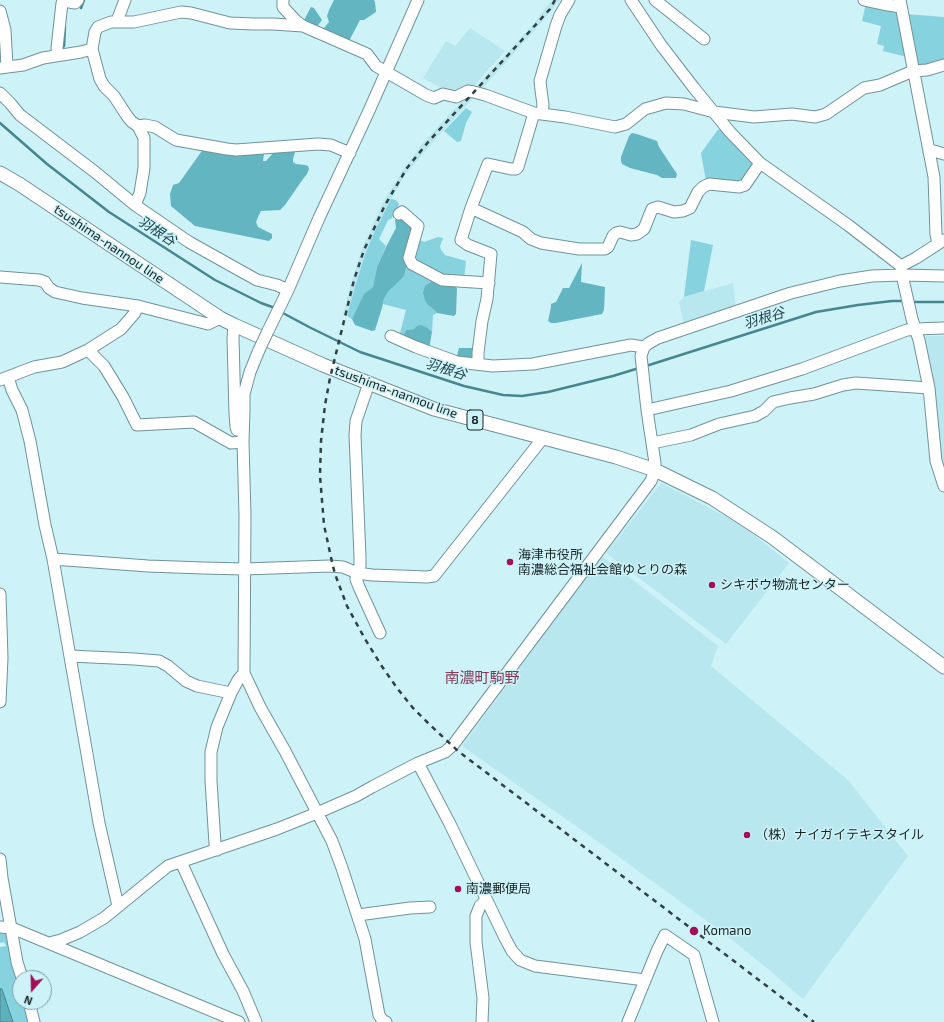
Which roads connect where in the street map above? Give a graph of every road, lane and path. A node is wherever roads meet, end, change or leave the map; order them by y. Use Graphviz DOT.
graph roads {
  1 [pos="78,0"];
  2 [pos="126,0"];
  3 [pos="283,0"];
  4 [pos="418,0"];
  5 [pos="569,0"];
  6 [pos="631,0"];
  7 [pos="655,0"];
  8 [pos="864,0"];
  9 [pos="900,4"];
  10 [pos="0,12"];
  11 [pos="117,21"];
  12 [pos="303,26"];
  13 [pos="704,39"];
  14 [pos="92,50"];
  15 [pos="58,55"];
  16 [pos="944,65"];
  17 [pos="3,67"];
  18 [pos="913,71"];
  19 [pos="386,72"];
  20 [pos="0,93"];
  21 [pos="714,112"];
  22 [pos="538,113"];
  23 [pos="138,126"];
  24 [pos="929,152"];
  25 [pos="350,153"];
  26 [pos="944,154"];
  27 [pos="760,163"];
  28 [pos="0,173"];
  29 [pos="135,205"];
  30 [pos="471,208"];
  31 [pos="399,214"];
  32 [pos="941,242"];
  33 [pos="902,274"];
  34 [pos="944,276"];
  35 [pos="0,277"];
  36 [pos="488,283"];
  37 [pos="286,293"];
  38 [pos="138,306"];
  39 [pos="220,318"];
  40 [pos="914,324"];
  41 [pos="234,325"];
  42 [pos="944,328"];
  43 [pos="391,336"];
  44 [pos="88,350"];
  45 [pos="643,352"];
  46 [pos="478,364"];
  47 [pos="4,379"];
  48 [pos="369,383"];
  49 [pos="929,388"];
  50 [pos="647,410"];
  51 [pos="543,438"];
  52 [pos="242,442"];
  53 [pos="652,444"];
  54 [pos="655,470"];
  55 [pos="942,474"];
  56 [pos="944,486"];
  57 [pos="53,559"];
  58 [pos="245,569"];
  59 [pos="357,573"];
  60 [pos="0,594"];
  61 [pos="380,633"];
  62 [pos="70,656"];
  63 [pos="944,667"];
  64 [pos="244,673"];
  65 [pos="231,693"];
  66 [pos="0,702"];
  67 [pos="418,764"];
  68 [pos="317,813"];
  69 [pos="217,850"];
  70 [pos="0,859"];
  71 [pos="181,862"];
  72 [pos="486,900"];
  73 [pos="118,906"];
  74 [pos="430,907"];
  75 [pos="358,915"];
  76 [pos="5,927"];
  77 [pos="49,943"];
  78 [pos="20,970"];
  79 [pos="645,980"];
  80 [pos="31,1010"];
  81 [pos="34,1022"];
  82 [pos="239,1022"];
  83 [pos="256,1022"];
  84 [pos="384,1022"];
  85 [pos="482,1022"];
  86 [pos="628,1022"];
  87 [pos="713,1022"];
  1 -- 15 [label="street"];
  2 -- 11 [label="street"];
  3 -- 12 [label="street"];
  4 -- 19 [label="street"];
  5 -- 22 [label="street"];
  6 -- 21 [label="street"];
  7 -- 13 [label="street"];
  8 -- 9 [label="street"];
  9 -- 18 [label="street"];
  10 -- 17 [label="street"];
  11 -- 12 [label="street"];
  11 -- 14 [label="street"];
  12 -- 19 [label="street"];
  14 -- 15 [label="street"];
  14 -- 23 [label="street"];
  15 -- 17 [label="street"];
  16 -- 18 [label="street"];
  18 -- 21 [label="street"];
  18 -- 24 [label="street"];
  19 -- 22 [label="street"];
  19 -- 25 [label="street"];
  20 -- 29 [label="street"];
  21 -- 22 [label="street"];
  21 -- 27 [label="street"];
  22 -- 30 [label="street"];
  23 -- 25 [label="street"];
  23 -- 29 [label="street"];
  24 -- 26 [label="street"];
  24 -- 32 [label="street"];
  25 -- 37 [label="street"];
  27 -- 30 [label="street"];
  27 -- 33 [label="street"];
  28 -- 39 [label="main road, tsushima-nannou line / 8"];
  29 -- 37 [label="street"];
  30 -- 36 [label="street"];
  31 -- 36 [label="street"];
  32 -- 33 [label="street"];
  33 -- 34 [label="street"];
  33 -- 40 [label="street"];
  33 -- 45 [label="street"];
  35 -- 38 [label="street"];
  36 -- 46 [label="street"];
  37 -- 52 [label="street, bridge"];
  38 -- 39 [label="street"];
  38 -- 44 [label="street"];
  39 -- 41 [label="main road, tsushima-nannou line / 8"];
  40 -- 42 [label="street"];
  40 -- 49 [label="street"];
  40 -- 50 [label="street"];
  41 -- 48 [label="main road, tsushima-nannou line / 8"];
  41 -- 52 [label="street"];
  43 -- 46 [label="street"];
  44 -- 47 [label="street"];
  44 -- 52 [label="street"];
  45 -- 46 [label="street"];
  45 -- 50 [label="street"];
  47 -- 57 [label="street"];
  48 -- 51 [label="main road, tsushima-nannou line / 8"];
  48 -- 59 [label="street"];
  49 -- 53 [label="street"];
  49 -- 55 [label="street"];
  50 -- 53 [label="street"];
  51 -- 54 [label="main road, tsushima-nannou line / 8"];
  51 -- 59 [label="street"];
  52 -- 58 [label="street"];
  53 -- 54 [label="street"];
  54 -- 63 [label="main road, tsushima-nannou line / 8"];
  54 -- 67 [label="street"];
  55 -- 56 [label="street"];
  57 -- 58 [label="street"];
  57 -- 62 [label="street"];
  58 -- 59 [label="street"];
  58 -- 64 [label="street"];
  59 -- 61 [label="street"];
  60 -- 66 [label="street"];
  62 -- 65 [label="street"];
  62 -- 73 [label="street"];
  64 -- 65 [label="street"];
  64 -- 68 [label="street"];
  65 -- 69 [label="street"];
  67 -- 68 [label="street"];
  67 -- 72 [label="street"];
  68 -- 69 [label="street"];
  68 -- 75 [label="street"];
  69 -- 71 [label="street"];
  70 -- 76 [label="street"];
  71 -- 73 [label="street"];
  71 -- 83 [label="street"];
  72 -- 79 [label="street"];
  72 -- 85 [label="street"];
  73 -- 77 [label="street"];
  74 -- 75 [label="street"];
  75 -- 84 [label="street"];
  76 -- 77 [label="street"];
  76 -- 78 [label="street"];
  77 -- 82 [label="street"];
  79 -- 86 [label="street"];
  79 -- 87 [label="street"];
  80 -- 81 [label="street"];
}
